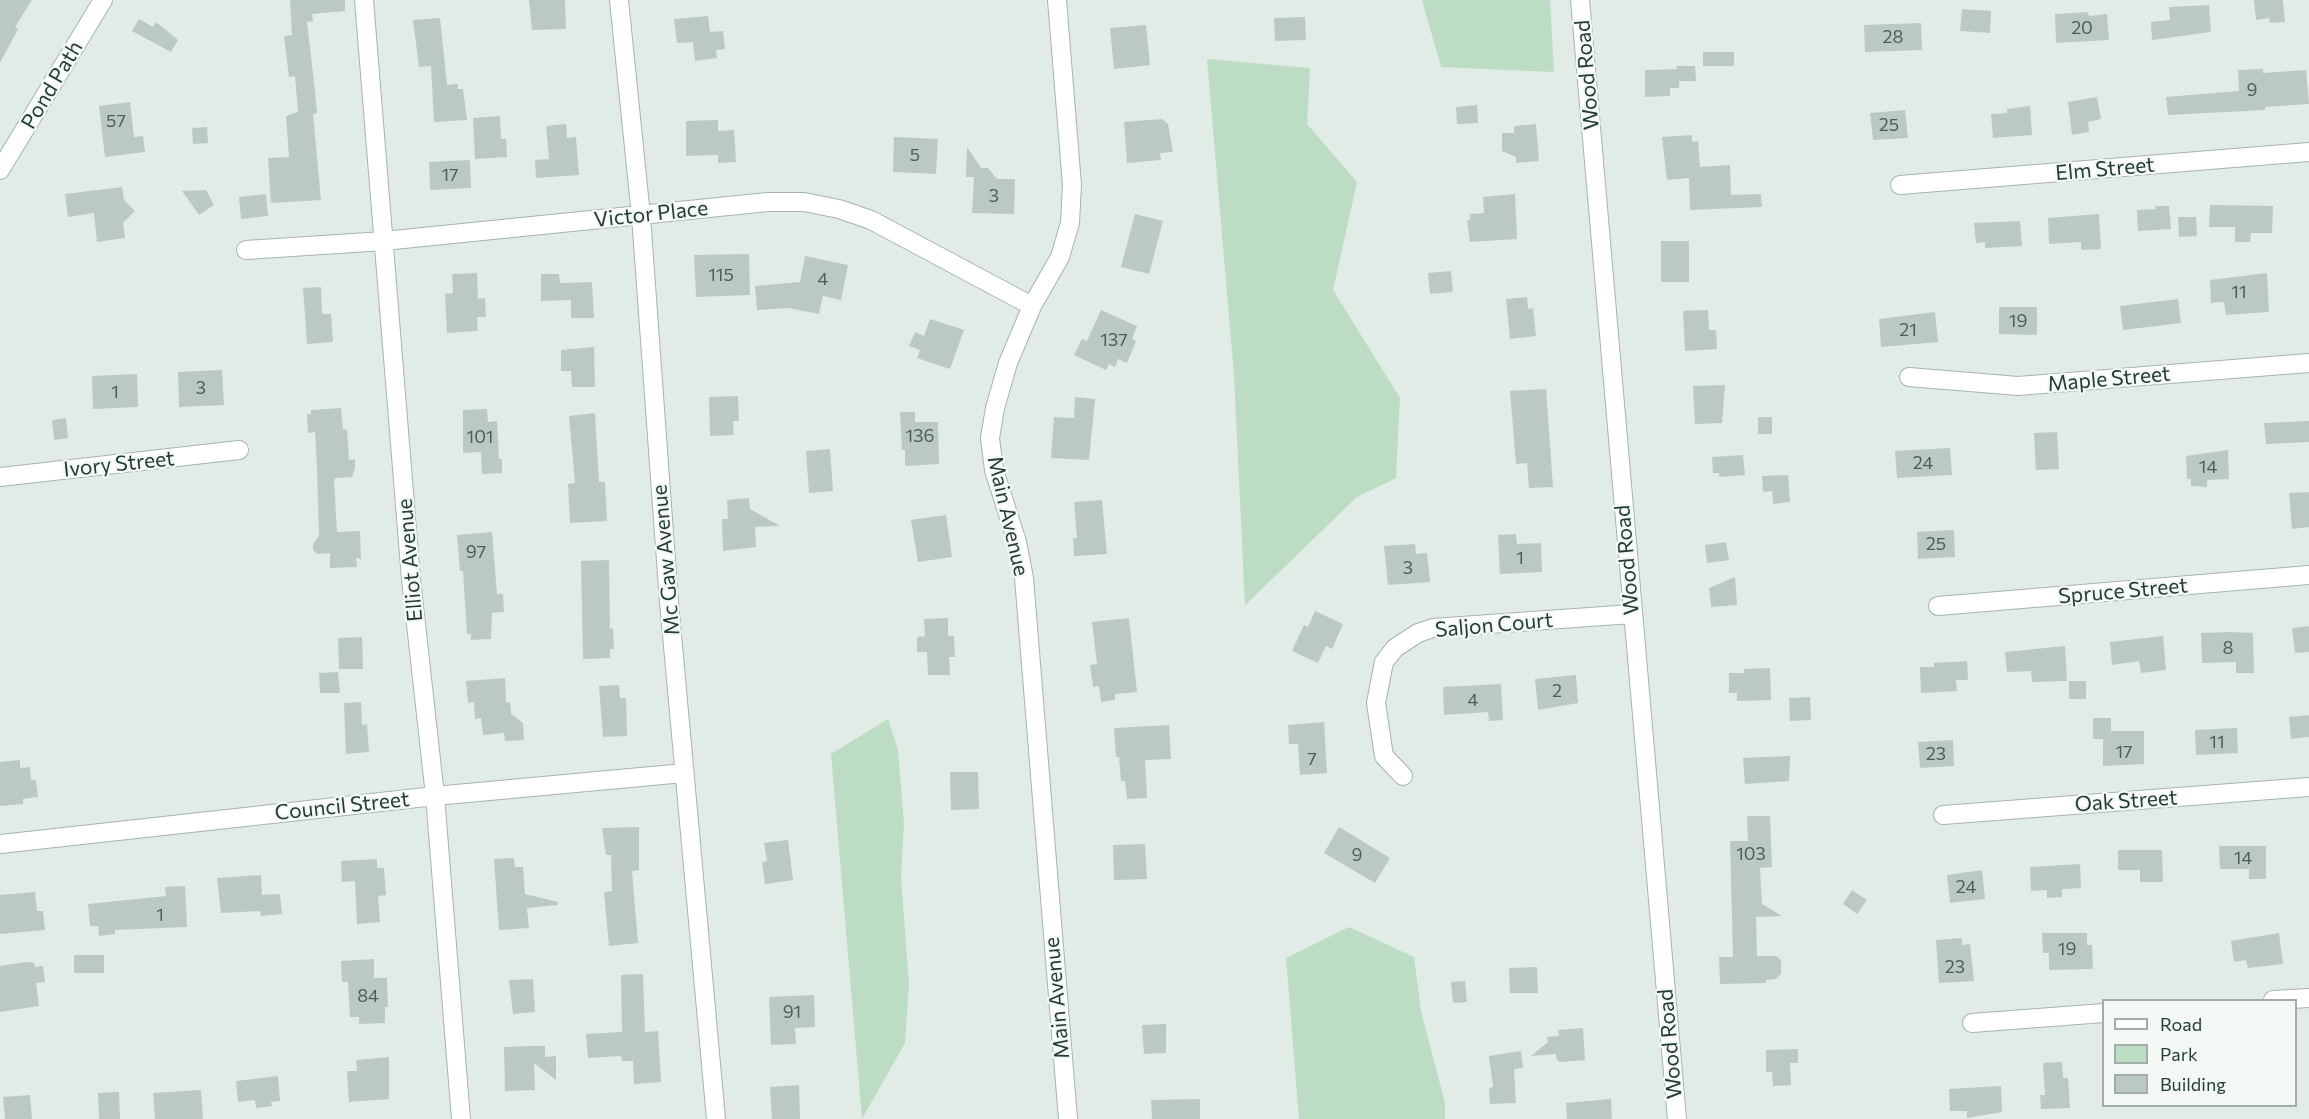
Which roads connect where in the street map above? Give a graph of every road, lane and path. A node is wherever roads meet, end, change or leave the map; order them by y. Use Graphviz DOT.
graph roads {
  1 [pos="103,0"];
  2 [pos="364,0"];
  3 [pos="619,0"];
  4 [pos="1058,0"];
  5 [pos="1580,0"];
  6 [pos="2309,152"];
  7 [pos="0,170"];
  8 [pos="1900,185"];
  9 [pos="640,216"];
  10 [pos="384,241"];
  11 [pos="246,250"];
  12 [pos="1032,306"];
  13 [pos="2309,363"];
  14 [pos="1910,377"];
  15 [pos="239,450"];
  16 [pos="0,477"];
  17 [pos="2309,575"];
  18 [pos="1938,606"];
  19 [pos="1632,614"];
  20 [pos="684,773"];
  21 [pos="1403,776"];
  22 [pos="2309,787"];
  23 [pos="435,796"];
  24 [pos="1943,815"];
  25 [pos="0,844"];
  26 [pos="2309,998"];
  27 [pos="2291,999"];
  28 [pos="2102,1013"];
  29 [pos="1972,1023"];
  30 [pos="461,1119"];
  31 [pos="716,1119"];
  32 [pos="1068,1119"];
  33 [pos="1677,1119"];
  1 -- 7 [label="street, Pond Path"];
  2 -- 10 [label="street, Elliot Avenue"];
  3 -- 9 [label="street, Mc Gaw Avenue"];
  4 -- 12 [label="street, Main Avenue"];
  5 -- 19 [label="street, Wood Road"];
  6 -- 8 [label="street, Elm Street"];
  9 -- 10 [label="street, Victor Place"];
  9 -- 12 [label="street, Victor Place"];
  9 -- 20 [label="street, Mc Gaw Avenue"];
  10 -- 11 [label="street, Victor Place"];
  10 -- 23 [label="street, Elliot Avenue"];
  12 -- 32 [label="street, Main Avenue"];
  13 -- 14 [label="street, Maple Street"];
  15 -- 16 [label="street, Ivory Street"];
  17 -- 18 [label="street, Spruce Street"];
  19 -- 21 [label="street, Saljon Court"];
  19 -- 33 [label="street, Wood Road"];
  20 -- 23 [label="street, Council Street"];
  20 -- 31 [label="street, Mc Gaw Avenue"];
  22 -- 24 [label="street, Oak Street"];
  23 -- 25 [label="street, Council Street"];
  23 -- 30 [label="street, Elliot Avenue"];
  26 -- 27 [label="street"];
  28 -- 29 [label="street"];
}
